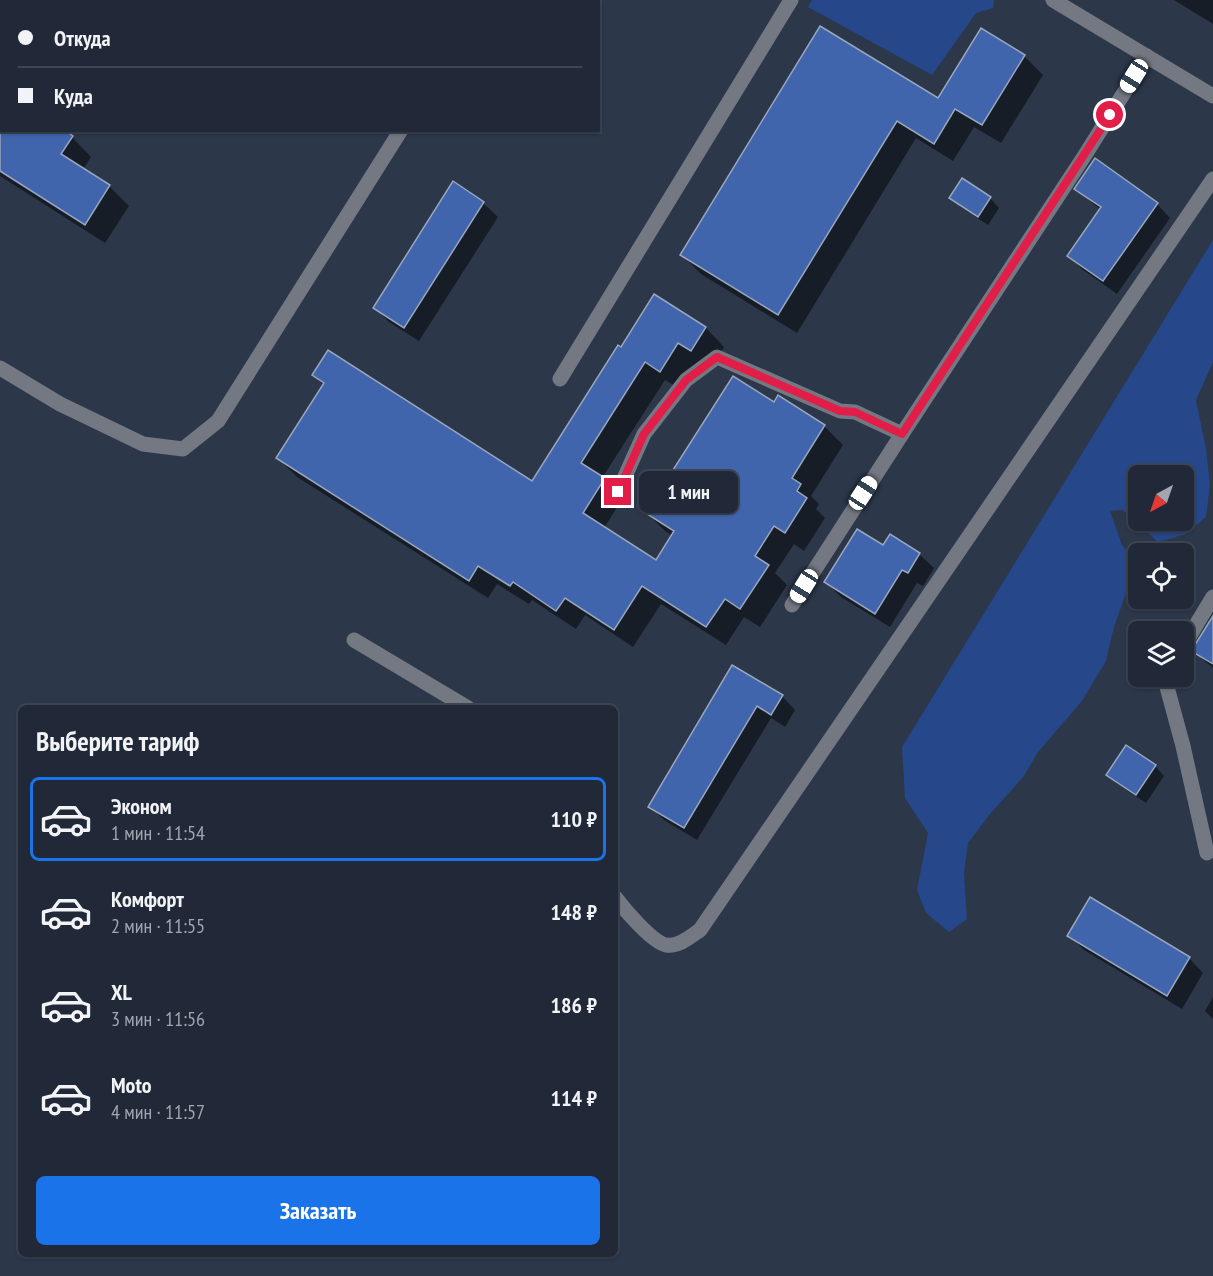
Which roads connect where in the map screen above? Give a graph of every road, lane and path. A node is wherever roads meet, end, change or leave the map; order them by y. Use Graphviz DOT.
graph roads {
  1 [pos="791,0"];
  2 [pos="1053,0"];
  3 [pos="1147,56"];
  4 [pos="1213,96"];
  5 [pos="400,132"];
  6 [pos="1213,179"];
  7 [pos="0,368"];
  8 [pos="560,379"];
  9 [pos="902,434"];
  10 [pos="618,492"];
  11 [pos="1213,597"];
  12 [pos="792,605"];
  13 [pos="1194,628"];
  14 [pos="354,640"];
  15 [pos="1167,687"];
  16 [pos="463,705"];
  17 [pos="1207,853"];
  18 [pos="618,900"];
  1 -- 8 [label="street"];
  2 -- 3 [label="street"];
  3 -- 4 [label="street"];
  3 -- 9 [label="street"];
  5 -- 7 [label="street"];
  6 -- 18 [label="street"];
  9 -- 10 [label="street"];
  9 -- 12 [label="street"];
  11 -- 13 [label="street"];
  14 -- 16 [label="street"];
  15 -- 17 [label="street"];
}
